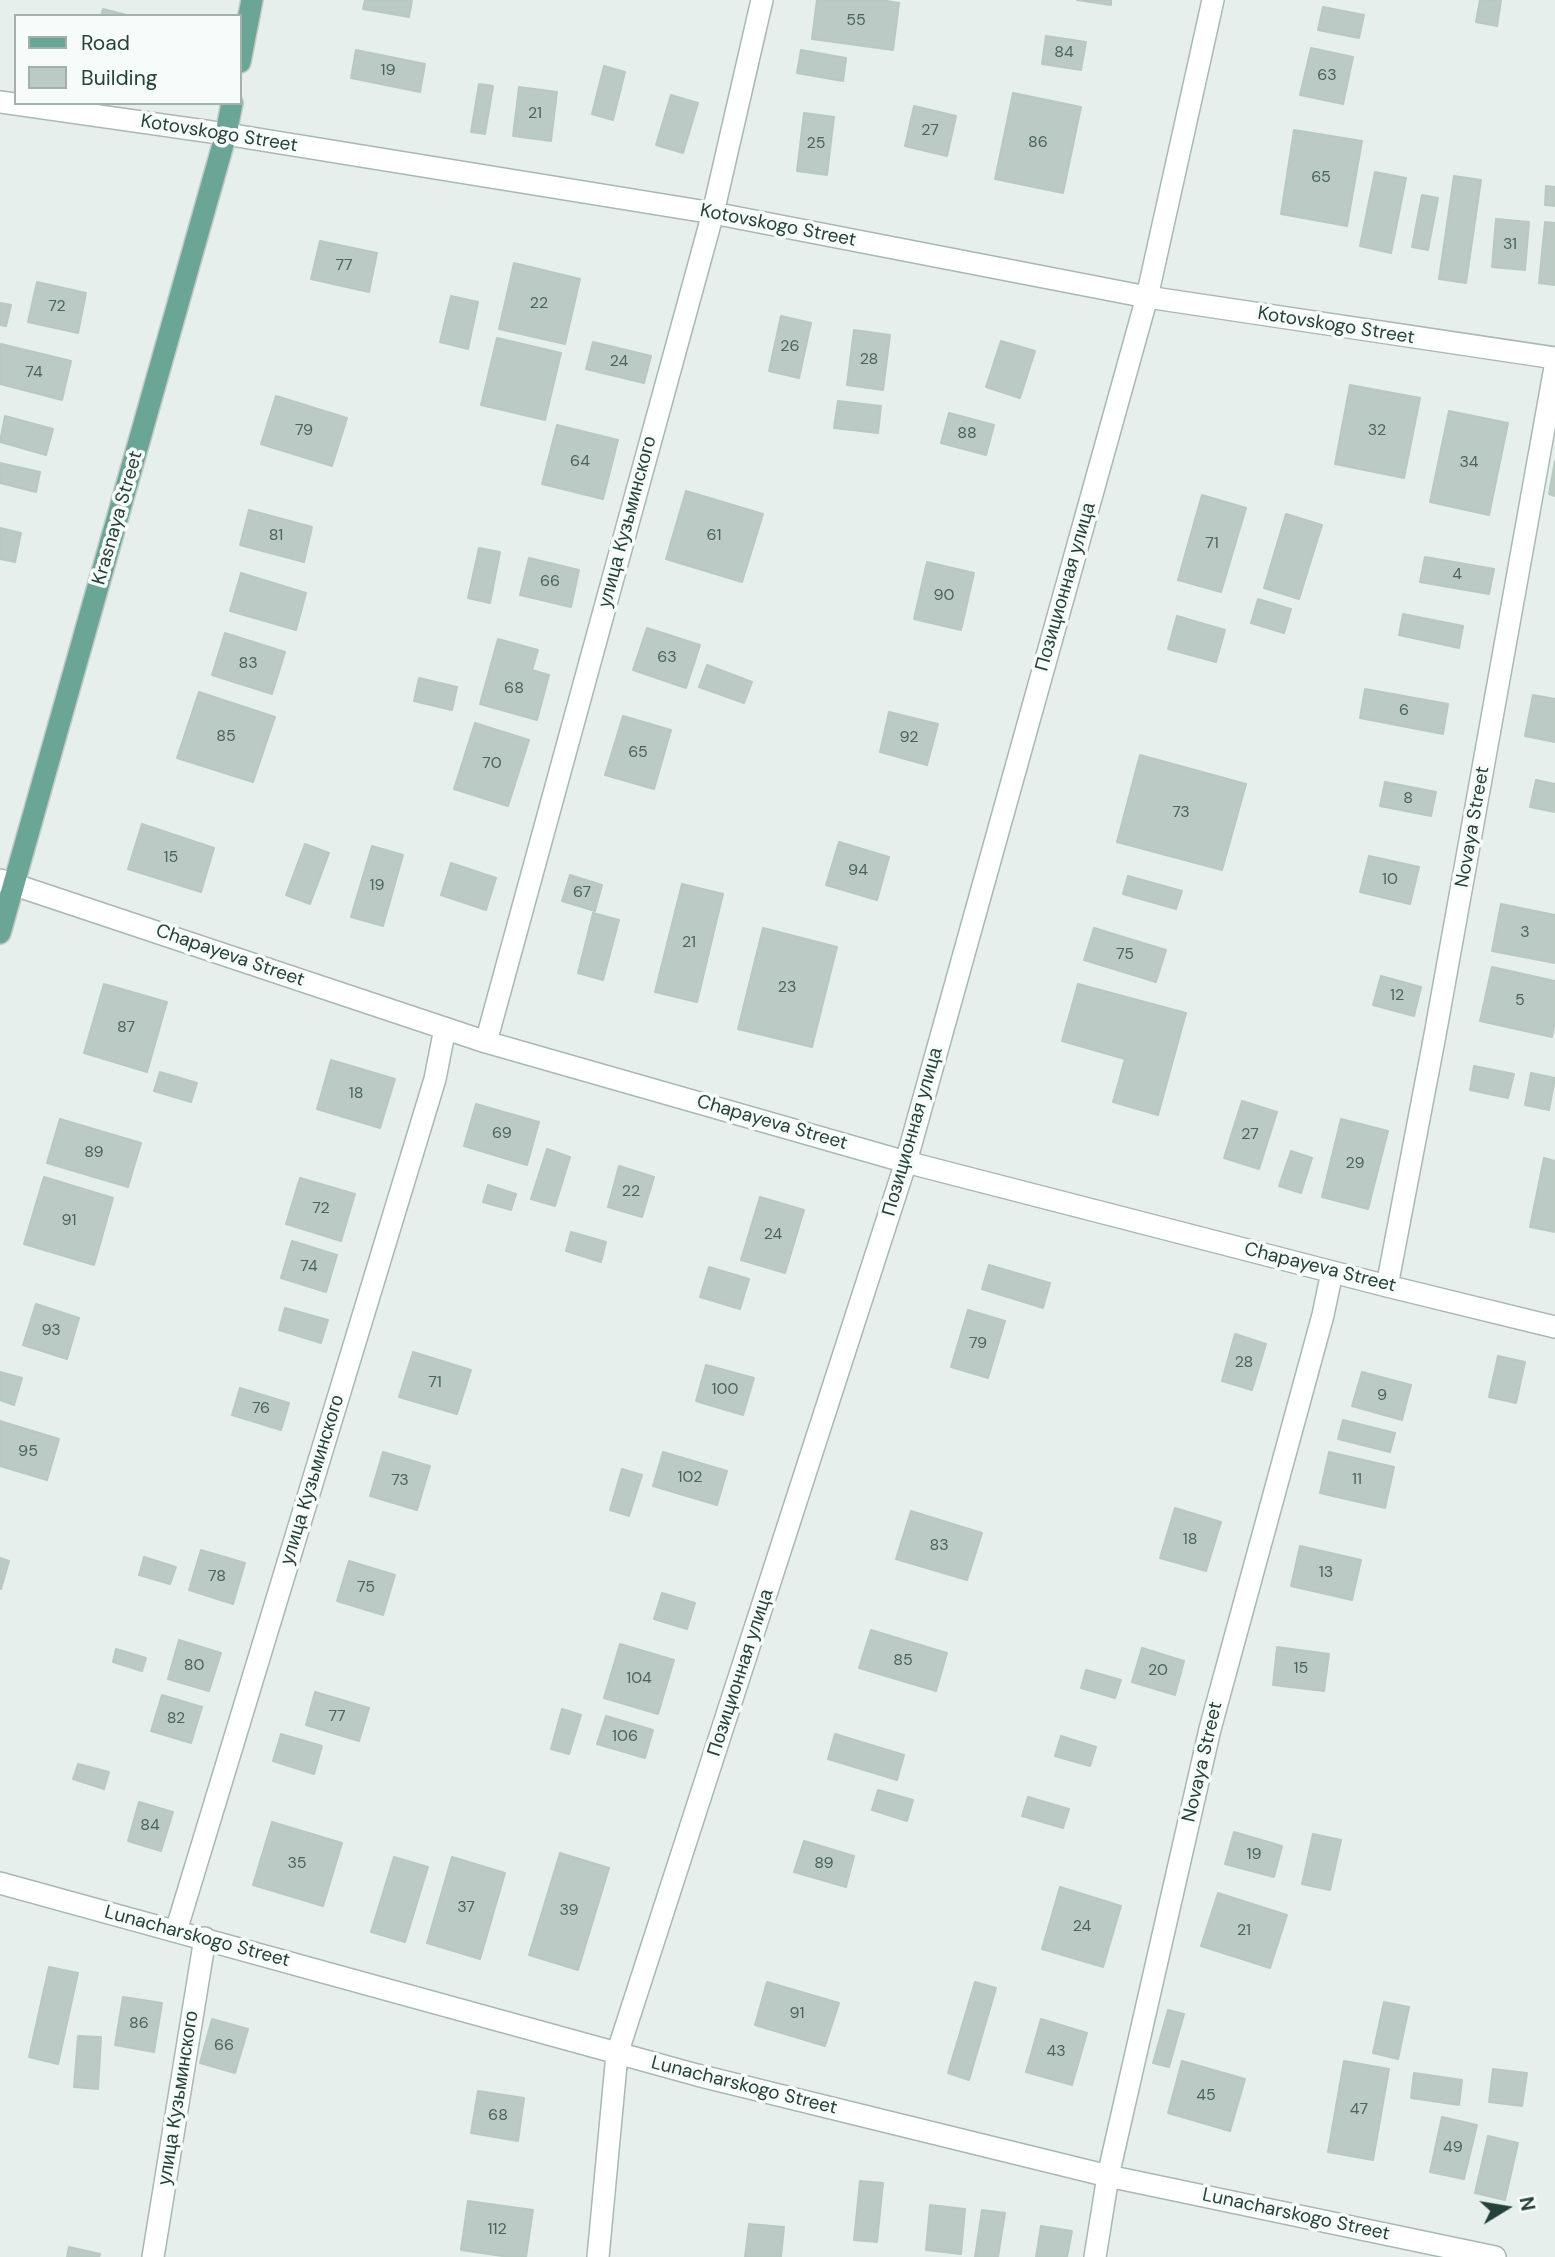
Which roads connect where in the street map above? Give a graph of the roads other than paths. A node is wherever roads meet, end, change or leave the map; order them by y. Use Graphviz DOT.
graph roads {
  1 [pos="251,0"];
  2 [pos="762,0"];
  3 [pos="1213,0"];
  4 [pos="242,51"];
  5 [pos="21,105"];
  6 [pos="232,105"];
  7 [pos="226,134"];
  8 [pos="713,214"];
  9 [pos="1147,297"];
  10 [pos="1555,358"];
  11 [pos="1555,367"];
  12 [pos="8,882"];
  13 [pos="0,933"];
  14 [pos="445,1028"];
  15 [pos="486,1042"];
  16 [pos="906,1162"];
  17 [pos="1332,1272"];
  18 [pos="1387,1286"];
  19 [pos="1555,1327"];
  20 [pos="0,1883"];
  21 [pos="176,1931"];
  22 [pos="205,1938"];
  23 [pos="617,2054"];
  24 [pos="1108,2176"];
  25 [pos="153,2257"];
  26 [pos="597,2257"];
  27 [pos="1095,2257"];
  28 [pos="1495,2257"];
  1 -- 4 [label="main road"];
  2 -- 8 [label="street, улица Кузьминского"];
  3 -- 9 [label="street, Позиционная улица"];
  5 -- 7 [label="street, Kotovskogo Street"];
  6 -- 7 [label="main road, Krasnaya Street"];
  7 -- 8 [label="street, Kotovskogo Street"];
  7 -- 12 [label="main road, Krasnaya Street"];
  8 -- 9 [label="street, Kotovskogo Street"];
  8 -- 15 [label="street, улица Кузьминского"];
  9 -- 10 [label="street, Kotovskogo Street"];
  9 -- 16 [label="street, Позиционная улица"];
  11 -- 18 [label="street, Novaya Street"];
  12 -- 13 [label="main road, Krasnaya Street"];
  12 -- 14 [label="street, Chapayeva Street"];
  14 -- 15 [label="street, Chapayeva Street"];
  14 -- 21 [label="street, улица Кузьминского"];
  15 -- 16 [label="street, Chapayeva Street"];
  16 -- 17 [label="street, Chapayeva Street"];
  16 -- 23 [label="street, Позиционная улица"];
  17 -- 18 [label="street, Chapayeva Street"];
  17 -- 24 [label="street, Novaya Street"];
  18 -- 19 [label="street, Chapayeva Street"];
  20 -- 21 [label="street, Lunacharskogo Street"];
  21 -- 22 [label="street, Lunacharskogo Street"];
  22 -- 23 [label="street, Lunacharskogo Street"];
  22 -- 25 [label="street, улица Кузьминского"];
  23 -- 24 [label="street, Lunacharskogo Street"];
  23 -- 26 [label="street, Позиционная улица"];
  24 -- 27 [label="street, Novaya Street"];
  24 -- 28 [label="street, Lunacharskogo Street"];
}
